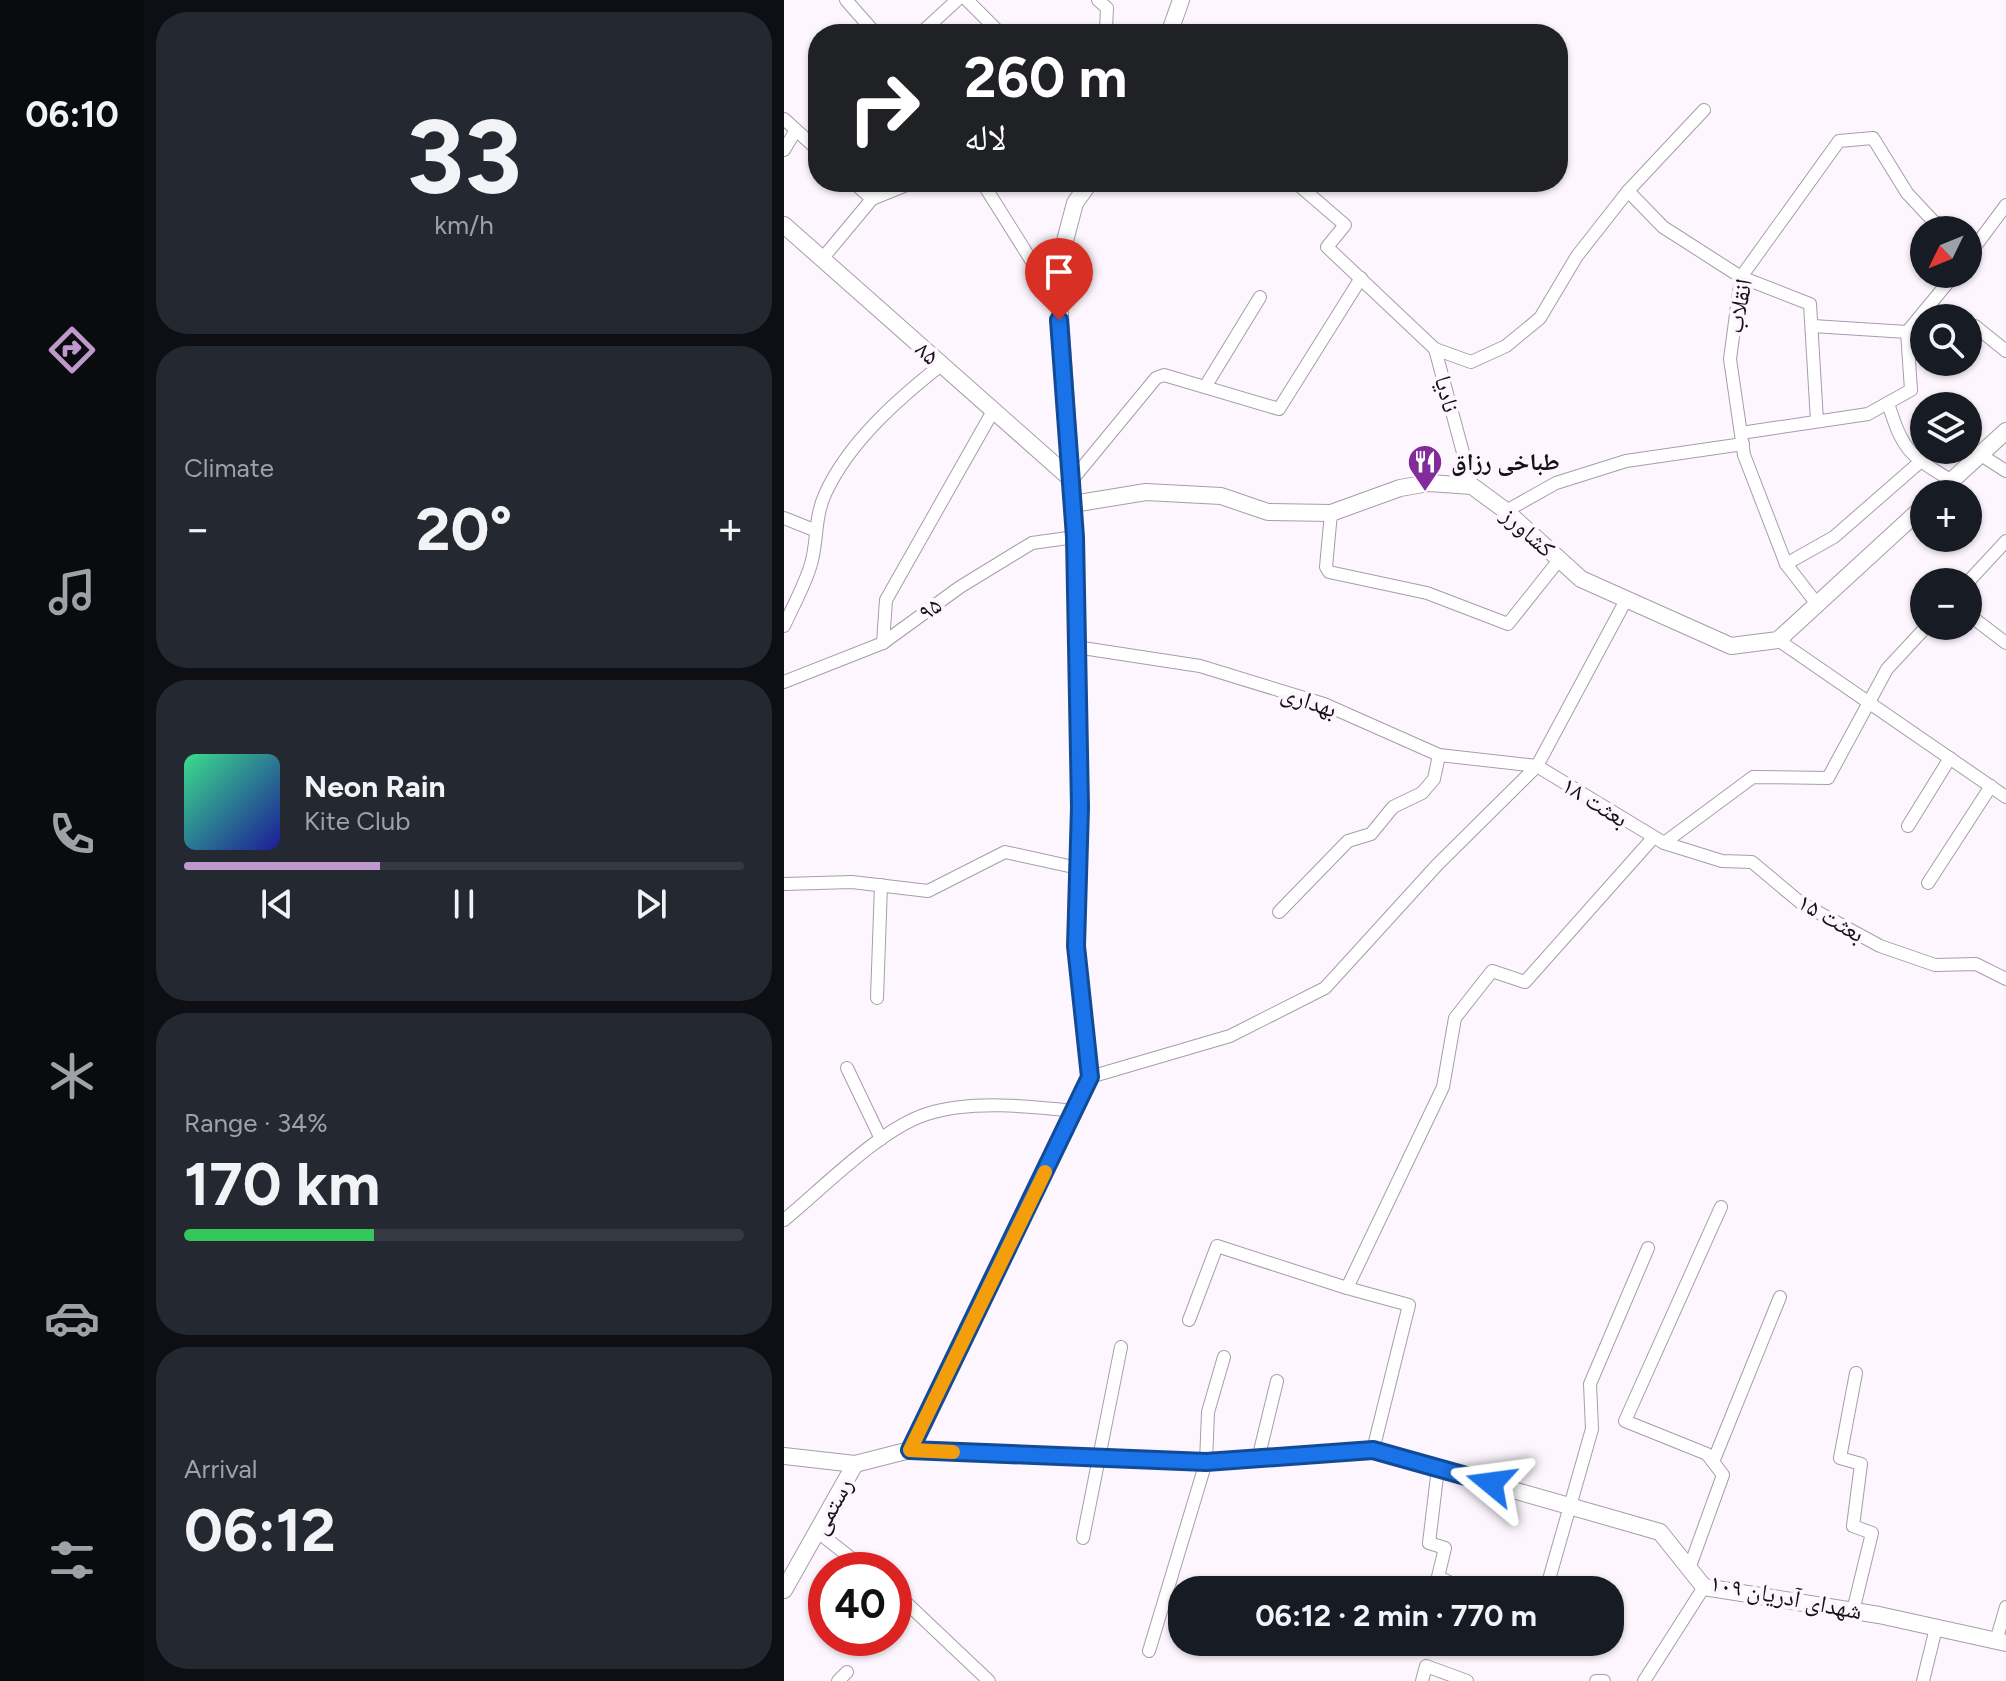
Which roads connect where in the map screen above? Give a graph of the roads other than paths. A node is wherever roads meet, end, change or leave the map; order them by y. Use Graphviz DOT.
graph roads {
  1 [pos="846,0"];
  2 [pos="957,0"];
  3 [pos="967,0"];
  4 [pos="1098,0"];
  5 [pos="1181,0"];
  6 [pos="867,24"];
  7 [pos="931,24"];
  8 [pos="991,24"];
  9 [pos="1106,24"];
  10 [pos="1173,24"];
  11 [pos="1704,110"];
  12 [pos="784,119"];
  13 [pos="796,130"];
  14 [pos="808,141"];
  15 [pos="784,150"];
  16 [pos="1628,191"];
  17 [pos="864,192"];
  18 [pos="889,192"];
  19 [pos="988,192"];
  20 [pos="1083,192"];
  21 [pos="1307,192"];
  22 [pos="872,199"];
  23 [pos="2006,205"];
  24 [pos="1928,216"];
  25 [pos="784,225"];
  26 [pos="1983,235"];
  27 [pos="822,259"];
  28 [pos="1741,277"];
  29 [pos="1361,278"];
  30 [pos="1943,288"];
  31 [pos="1260,297"];
  32 [pos="1058,303"];
  33 [pos="1813,326"];
  34 [pos="1907,332"];
  35 [pos="1982,332"];
  36 [pos="1435,349"];
  37 [pos="2006,351"];
  38 [pos="941,365"];
  39 [pos="1205,387"];
  40 [pos="1888,403"];
  41 [pos="993,411"];
  42 [pos="1817,421"];
  43 [pos="2006,431"];
  44 [pos="1742,438"];
  45 [pos="1910,452"];
  46 [pos="1982,454"];
  47 [pos="1982,456"];
  48 [pos="1918,464"];
  49 [pos="1923,464"];
  50 [pos="1971,464"];
  51 [pos="2006,471"];
  52 [pos="1072,480"];
  53 [pos="1950,480"];
  54 [pos="1953,480"];
  55 [pos="1472,486"];
  56 [pos="1073,504"];
  57 [pos="1506,511"];
  58 [pos="1331,513"];
  59 [pos="784,518"];
  60 [pos="1910,519"];
  61 [pos="814,530"];
  62 [pos="1075,537"];
  63 [pos="2006,541"];
  64 [pos="1559,560"];
  65 [pos="1786,564"];
  66 [pos="1981,568"];
  67 [pos="1626,600"];
  68 [pos="1817,604"];
  69 [pos="1982,625"];
  70 [pos="784,626"];
  71 [pos="1778,640"];
  72 [pos="1914,640"];
  73 [pos="883,643"];
  74 [pos="2006,643"];
  75 [pos="1076,647"];
  76 [pos="784,682"];
  77 [pos="1869,701"];
  78 [pos="1439,755"];
  79 [pos="1950,758"];
  80 [pos="1537,766"];
  81 [pos="1991,786"];
  82 [pos="2006,797"];
  83 [pos="1908,826"];
  84 [pos="1658,840"];
  85 [pos="1078,868"];
  86 [pos="1928,883"];
  87 [pos="784,884"];
  88 [pos="881,885"];
  89 [pos="1279,912"];
  90 [pos="2006,979"];
  91 [pos="877,998"];
  92 [pos="847,1068"];
  93 [pos="1090,1077"];
  94 [pos="1074,1111"];
  95 [pos="881,1139"];
  96 [pos="1721,1207"];
  97 [pos="784,1220"];
  98 [pos="1648,1248"];
  99 [pos="1347,1288"];
  100 [pos="1780,1297"];
  101 [pos="1189,1320"];
  102 [pos="1121,1347"];
  103 [pos="1224,1357"];
  104 [pos="1856,1373"];
  105 [pos="1277,1381"];
  106 [pos="910,1450"];
  107 [pos="1373,1450"];
  108 [pos="1259,1455"];
  109 [pos="784,1456"];
  110 [pos="1099,1457"];
  111 [pos="1206,1462"];
  112 [pos="1713,1462"];
  113 [pos="855,1464"];
  114 [pos="1438,1468"];
  115 [pos="1572,1506"];
  116 [pos="818,1532"];
  117 [pos="1083,1538"];
  118 [pos="843,1552"];
  119 [pos="1689,1569"];
  120 [pos="1438,1576"];
  121 [pos="1550,1576"];
  122 [pos="1704,1587"];
  123 [pos="784,1590"];
  124 [pos="2006,1607"];
  125 [pos="912,1608"];
  126 [pos="1853,1611"];
  127 [pos="1936,1628"];
  128 [pos="2001,1642"];
  129 [pos="1149,1651"];
  130 [pos="989,1681"];
  131 [pos="1422,1681"];
  132 [pos="1467,1681"];
  133 [pos="1596,1681"];
  134 [pos="1604,1681"];
  135 [pos="1644,1681"];
  136 [pos="1923,1681"];
  1 -- 6 [label="street"];
  2 -- 7 [label="street"];
  3 -- 8 [label="street"];
  4 -- 9 [label="street"];
  5 -- 10 [label="street"];
  11 -- 16 [label="street"];
  12 -- 13 [label="street"];
  13 -- 14 [label="street"];
  13 -- 15 [label="street"];
  16 -- 28 [label="street"];
  16 -- 36 [label="street"];
  17 -- 22 [label="street"];
  18 -- 22 [label="street"];
  19 -- 32 [label="street"];
  20 -- 32 [label="street"];
  21 -- 29 [label="street"];
  22 -- 27 [label="street"];
  23 -- 26 [label="street"];
  24 -- 28 [label="street, انقلاب"];
  25 -- 27 [label="street, ۸۵"];
  27 -- 38 [label="street, ۸۵"];
  28 -- 33 [label="street"];
  28 -- 44 [label="street, انقلاب"];
  29 -- 36 [label="street"];
  29 -- 39 [label="street"];
  30 -- 34 [label="street"];
  31 -- 39 [label="street"];
  32 -- 52 [label="street"];
  33 -- 34 [label="street"];
  33 -- 42 [label="street"];
  34 -- 40 [label="street"];
  35 -- 37 [label="street"];
  36 -- 55 [label="street, نادیا"];
  38 -- 41 [label="street, ۸۵"];
  38 -- 61 [label="street"];
  39 -- 52 [label="street"];
  40 -- 42 [label="street"];
  40 -- 45 [label="street"];
  41 -- 52 [label="street, ۸۵"];
  41 -- 73 [label="street"];
  42 -- 44 [label="street"];
  43 -- 46 [label="street"];
  44 -- 57 [label="street"];
  44 -- 65 [label="street, انقلاب"];
  47 -- 51 [label="street"];
  48 -- 65 [label="street"];
  49 -- 53 [label="street"];
  50 -- 54 [label="street"];
  52 -- 56 [label="street"];
  55 -- 57 [label="street, کشاورز"];
  55 -- 58 [label="street"];
  56 -- 58 [label="street"];
  56 -- 62 [label="street"];
  57 -- 64 [label="street, کشاورز"];
  58 -- 64 [label="street"];
  59 -- 61 [label="street"];
  60 -- 68 [label="street"];
  61 -- 70 [label="street"];
  62 -- 73 [label="street, ۹۵"];
  62 -- 75 [label="street"];
  63 -- 66 [label="street"];
  64 -- 67 [label="street, کشاورز"];
  65 -- 68 [label="street, انقلاب"];
  67 -- 71 [label="street, کشاورز"];
  67 -- 80 [label="street"];
  68 -- 71 [label="street"];
  69 -- 74 [label="street"];
  71 -- 77 [label="street"];
  72 -- 77 [label="street"];
  73 -- 76 [label="street, ۹۵"];
  75 -- 78 [label="street, بهداری"];
  75 -- 85 [label="street"];
  77 -- 79 [label="street"];
  77 -- 84 [label="street"];
  78 -- 80 [label="street, بهداری"];
  78 -- 89 [label="street"];
  79 -- 81 [label="street"];
  79 -- 83 [label="street"];
  80 -- 84 [label="street, بعثت ۱۸"];
  80 -- 93 [label="street"];
  81 -- 82 [label="street"];
  81 -- 86 [label="street"];
  84 -- 90 [label="street, بعثت ۱۵"];
  84 -- 99 [label="street"];
  85 -- 88 [label="street"];
  85 -- 93 [label="street"];
  87 -- 88 [label="street"];
  88 -- 91 [label="street"];
  92 -- 95 [label="street"];
  93 -- 94 [label="street"];
  94 -- 95 [label="street"];
  94 -- 106 [label="street"];
  95 -- 97 [label="street"];
  96 -- 112 [label="street"];
  98 -- 115 [label="street"];
  99 -- 101 [label="street"];
  99 -- 107 [label="street"];
  100 -- 112 [label="street"];
  102 -- 110 [label="street"];
  103 -- 111 [label="street"];
  104 -- 126 [label="street"];
  105 -- 108 [label="street"];
  106 -- 110 [label="street, شهدای آدریان ۱۰۹"];
  106 -- 113 [label="street, شهدای آدریان ۱۰۹"];
  107 -- 108 [label="street, شهدای آدریان ۱۰۹"];
  107 -- 114 [label="street, شهدای آدریان ۱۰۹"];
  108 -- 111 [label="street, شهدای آدریان ۱۰۹"];
  109 -- 113 [label="street, شهدای آدریان ۱۰۹"];
  110 -- 111 [label="street, شهدای آدریان ۱۰۹"];
  110 -- 117 [label="street"];
  111 -- 129 [label="street"];
  112 -- 119 [label="street"];
  113 -- 116 [label="street, رستمی"];
  114 -- 115 [label="street, شهدای آدریان ۱۰۹"];
  114 -- 120 [label="street"];
  115 -- 119 [label="street, شهدای آدریان ۱۰۹"];
  115 -- 121 [label="street"];
  116 -- 118 [label="street"];
  116 -- 123 [label="street, رستمی"];
  119 -- 122 [label="street, شهدای آدریان ۱۰۹"];
  122 -- 126 [label="street, شهدای آدریان ۱۰۹"];
  122 -- 135 [label="street"];
  124 -- 128 [label="street"];
  125 -- 130 [label="street"];
  126 -- 127 [label="street, شهدای آدریان ۱۰۹"];
  127 -- 128 [label="street, شهدای آدریان ۱۰۹"];
  127 -- 136 [label="street"];
  131 -- 132 [label="street"];
  133 -- 134 [label="street"];
}
